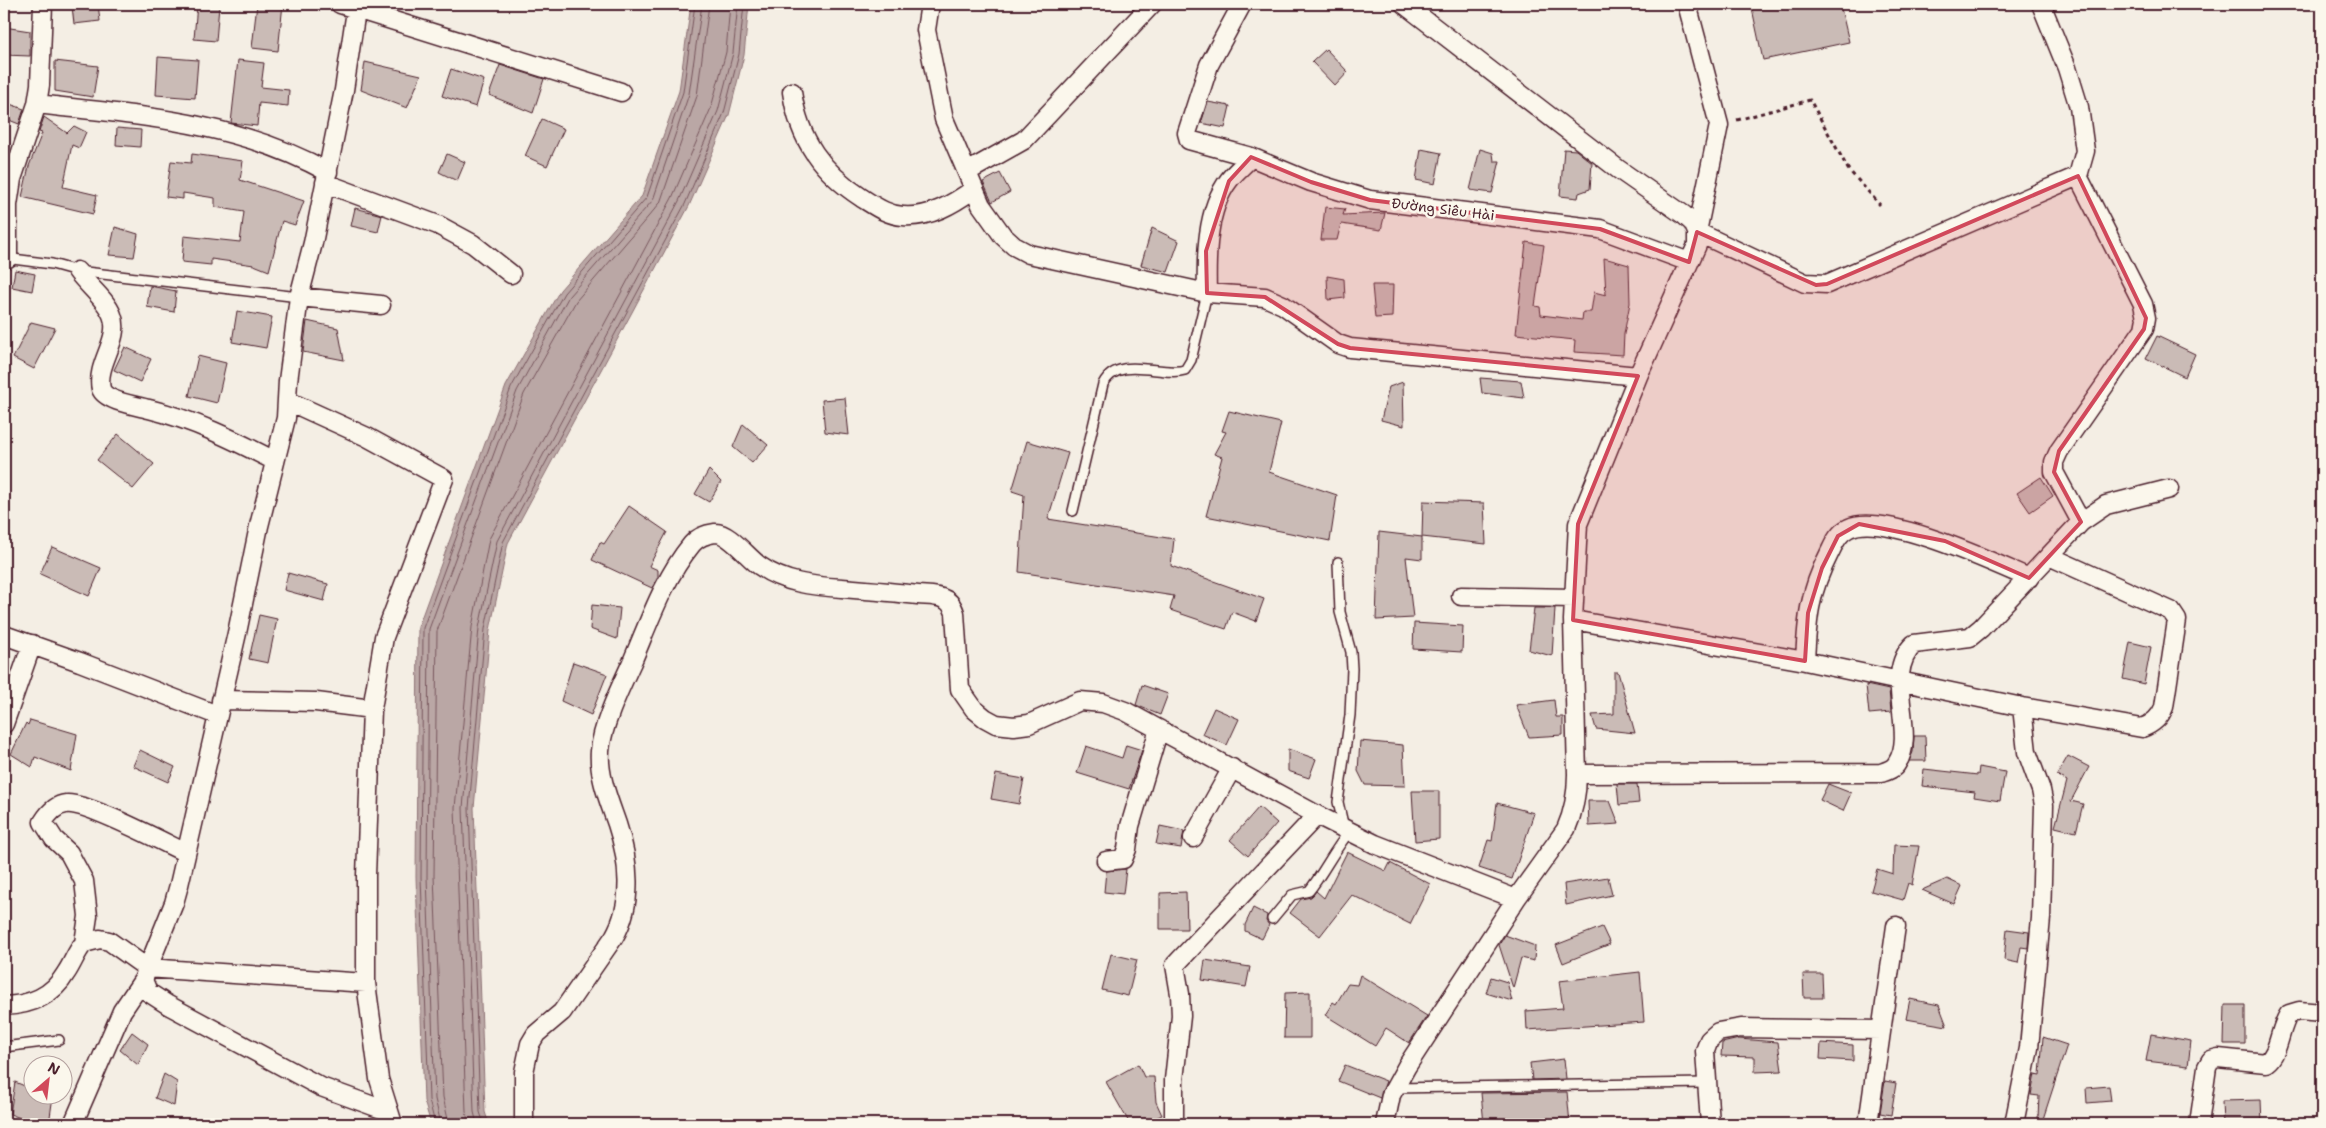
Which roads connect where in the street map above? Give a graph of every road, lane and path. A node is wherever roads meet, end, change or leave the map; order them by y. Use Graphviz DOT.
graph roads {
  1 [pos="43,4"];
  2 [pos="930,4"];
  3 [pos="1152,4"];
  4 [pos="1242,4"];
  5 [pos="1404,4"];
  6 [pos="1687,4"];
  7 [pos="2041,4"];
  8 [pos="351,5"];
  9 [pos="621,92"];
  10 [pos="792,92"];
  11 [pos="37,104"];
  12 [pos="1719,125"];
  13 [pos="1251,157"];
  14 [pos="967,172"];
  15 [pos="2078,176"];
  16 [pos="327,177"];
  17 [pos="974,189"];
  18 [pos="1880,205"];
  19 [pos="1697,232"];
  20 [pos="6,258"];
  21 [pos="1689,262"];
  22 [pos="77,271"];
  23 [pos="511,274"];
  24 [pos="1207,293"];
  25 [pos="299,297"];
  26 [pos="381,305"];
  27 [pos="1638,376"];
  28 [pos="288,401"];
  29 [pos="275,461"];
  30 [pos="2169,489"];
  31 [pos="1073,511"];
  32 [pos="2081,522"];
  33 [pos="2050,556"];
  34 [pos="1338,562"];
  35 [pos="2029,578"];
  36 [pos="1461,596"];
  37 [pos="1574,598"];
  38 [pos="1573,620"];
  39 [pos="4,635"];
  40 [pos="32,644"];
  41 [pos="1805,661"];
  42 [pos="1900,681"];
  43 [pos="2022,706"];
  44 [pos="219,707"];
  45 [pos="372,709"];
  46 [pos="4,724"];
  47 [pos="1159,729"];
  48 [pos="1232,768"];
  49 [pos="1577,774"];
  50 [pos="1317,815"];
  51 [pos="1347,830"];
  52 [pos="1193,838"];
  53 [pos="186,853"];
  54 [pos="1106,861"];
  55 [pos="1516,899"];
  56 [pos="1272,919"];
  57 [pos="1896,926"];
  58 [pos="84,943"];
  59 [pos="145,974"];
  60 [pos="366,983"];
  61 [pos="4,1006"];
  62 [pos="2322,1012"];
  63 [pos="1881,1030"];
  64 [pos="59,1040"];
  65 [pos="4,1047"];
  66 [pos="1707,1083"];
  67 [pos="1395,1088"];
  68 [pos="390,1118"];
  69 [pos="73,1124"];
  70 [pos="524,1124"];
  71 [pos="1174,1124"];
  72 [pos="1385,1124"];
  73 [pos="1710,1124"];
  74 [pos="1868,1124"];
  75 [pos="2004,1124"];
  76 [pos="2014,1124"];
  77 [pos="2199,1124"];
  1 -- 11 [label="street"];
  2 -- 14 [label="street"];
  3 -- 14 [label="street"];
  4 -- 13 [label="street, Đường Siêu Hài"];
  5 -- 19 [label="street"];
  6 -- 12 [label="street"];
  7 -- 15 [label="street"];
  8 -- 9 [label="street"];
  8 -- 16 [label="street"];
  10 -- 17 [label="street"];
  11 -- 16 [label="street"];
  11 -- 20 [label="street"];
  12 -- 18 [label="path"];
  12 -- 19 [label="street"];
  13 -- 21 [label="street, Đường Siêu Hài"];
  13 -- 24 [label="street"];
  14 -- 17 [label="street"];
  15 -- 19 [label="street"];
  15 -- 32 [label="street"];
  16 -- 23 [label="street"];
  16 -- 25 [label="street"];
  17 -- 24 [label="street"];
  19 -- 21 [label="street"];
  20 -- 22 [label="lane"];
  21 -- 27 [label="street"];
  22 -- 25 [label="lane"];
  22 -- 29 [label="street"];
  24 -- 27 [label="street"];
  24 -- 31 [label="lane"];
  25 -- 26 [label="street"];
  25 -- 28 [label="street"];
  27 -- 37 [label="street"];
  28 -- 29 [label="street"];
  28 -- 45 [label="street"];
  29 -- 44 [label="street"];
  30 -- 32 [label="street"];
  32 -- 33 [label="street"];
  33 -- 35 [label="street"];
  33 -- 43 [label="street"];
  34 -- 51 [label="lane"];
  35 -- 41 [label="street"];
  35 -- 42 [label="street"];
  36 -- 37 [label="street"];
  37 -- 38 [label="street"];
  38 -- 41 [label="street"];
  38 -- 49 [label="street"];
  39 -- 40 [label="street"];
  40 -- 44 [label="street"];
  40 -- 46 [label="street"];
  41 -- 42 [label="street"];
  42 -- 43 [label="street"];
  42 -- 49 [label="street"];
  43 -- 76 [label="street"];
  44 -- 45 [label="street"];
  44 -- 53 [label="street"];
  45 -- 60 [label="street"];
  47 -- 48 [label="street"];
  47 -- 54 [label="street"];
  47 -- 70 [label="street"];
  48 -- 50 [label="street"];
  48 -- 52 [label="street"];
  49 -- 55 [label="street"];
  50 -- 51 [label="street"];
  50 -- 71 [label="street"];
  51 -- 55 [label="street"];
  51 -- 56 [label="lane"];
  53 -- 58 [label="street"];
  53 -- 59 [label="street"];
  55 -- 67 [label="street"];
  57 -- 63 [label="street"];
  58 -- 59 [label="street"];
  58 -- 61 [label="street"];
  59 -- 60 [label="street"];
  59 -- 68 [label="street"];
  59 -- 69 [label="street"];
  60 -- 68 [label="street"];
  62 -- 77 [label="street"];
  63 -- 66 [label="street"];
  63 -- 74 [label="street"];
  64 -- 65 [label="lane"];
  66 -- 67 [label="lane"];
  66 -- 73 [label="street"];
  67 -- 72 [label="street"];
  75 -- 76 [label="street"];
}
